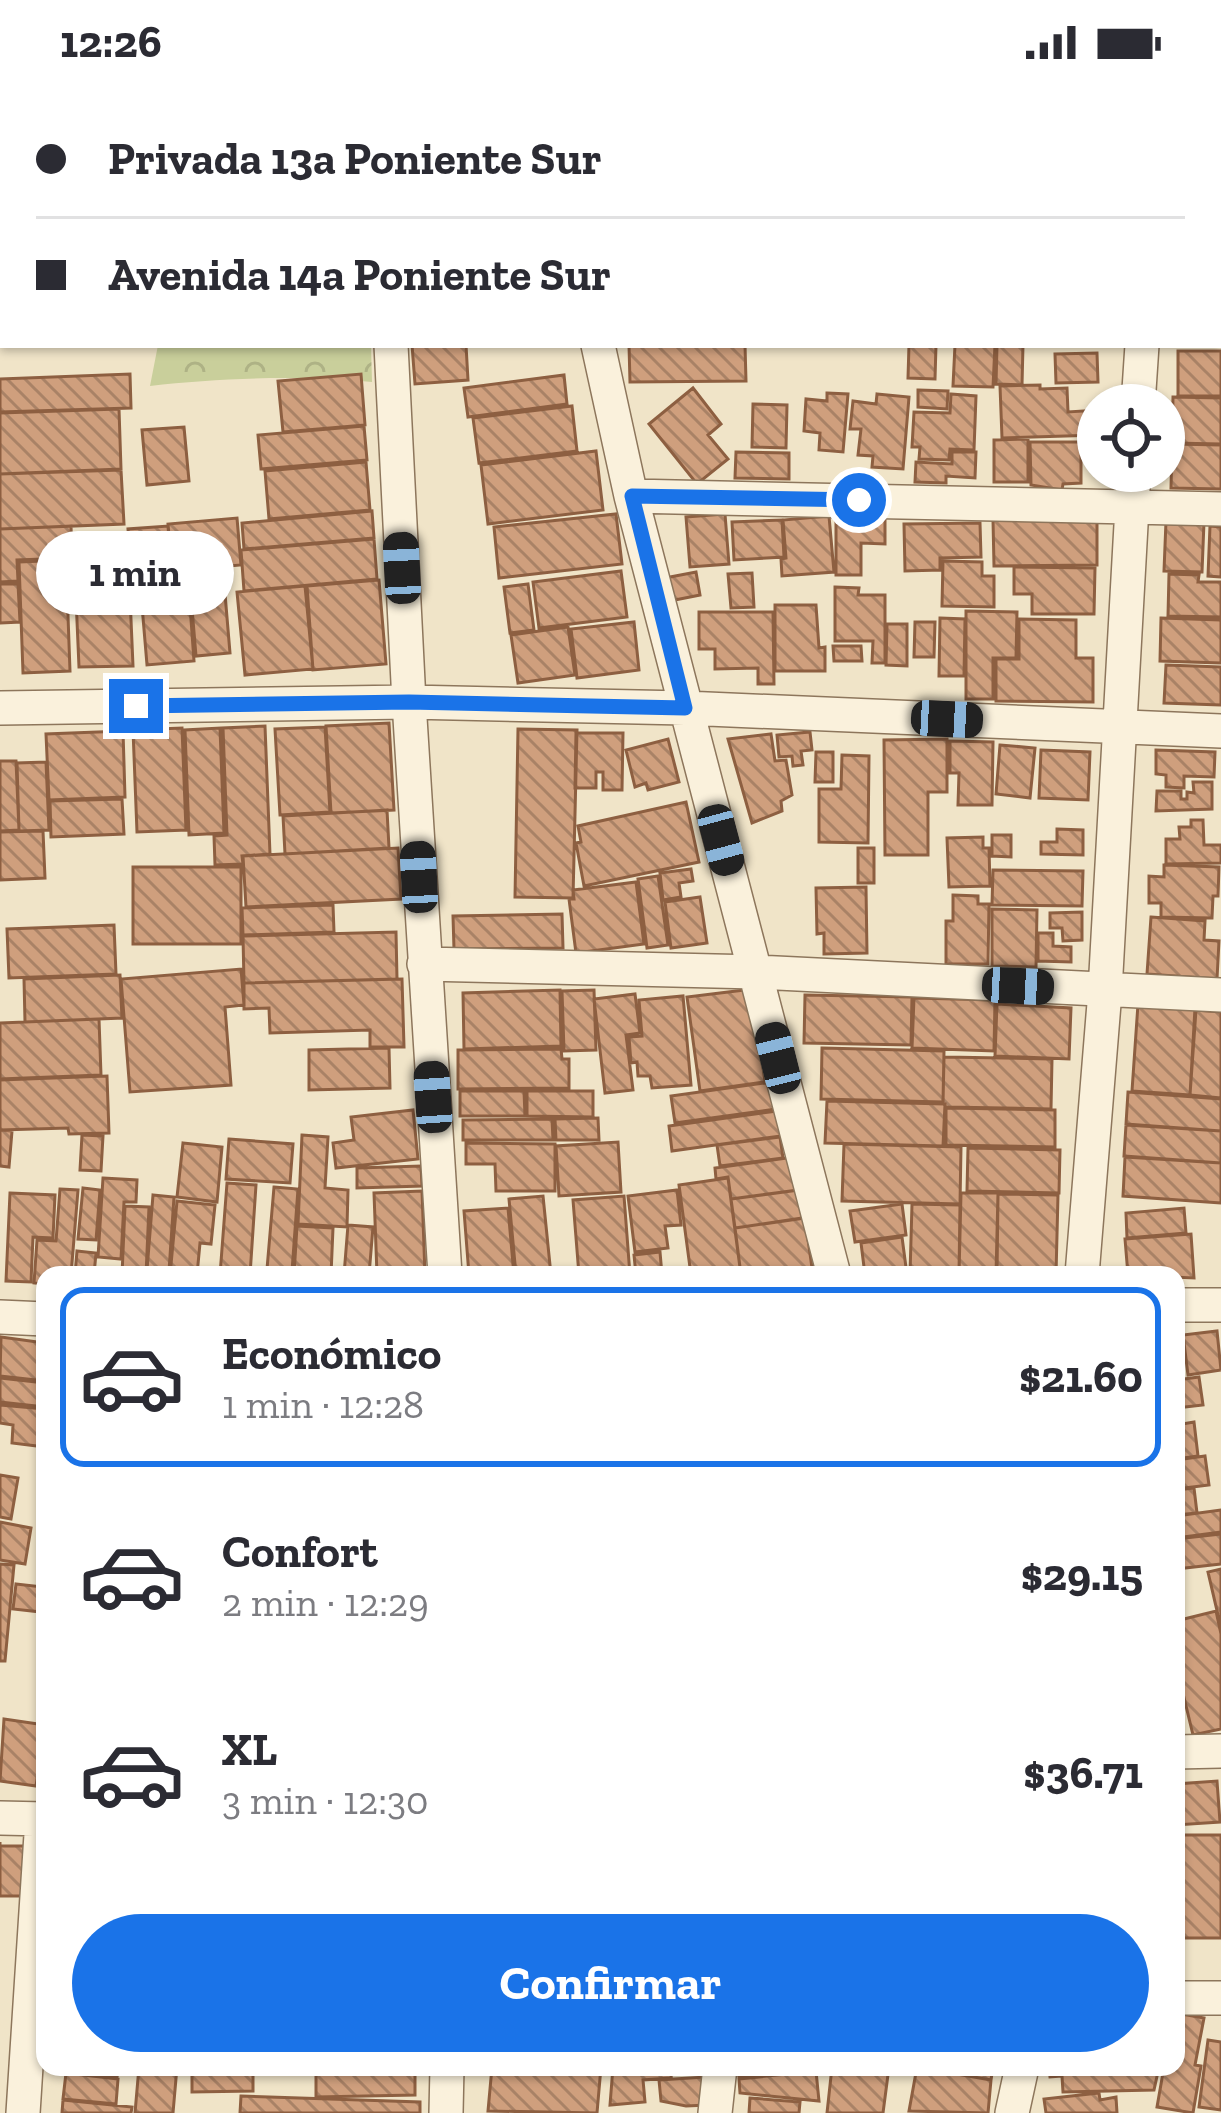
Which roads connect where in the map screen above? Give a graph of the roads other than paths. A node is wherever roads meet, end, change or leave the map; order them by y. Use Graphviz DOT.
graph roads {
  1 [pos="392,348"];
  2 [pos="599,348"];
  3 [pos="1142,348"];
  4 [pos="1139,384"];
  5 [pos="1133,492"];
  6 [pos="632,496"];
  7 [pos="1132,506"];
  8 [pos="1221,508"];
  9 [pos="409,702"];
  10 [pos="0,708"];
  11 [pos="685,708"];
  12 [pos="1121,727"];
  13 [pos="1221,730"];
  14 [pos="424,964"];
  15 [pos="756,972"];
  16 [pos="1105,991"];
  17 [pos="1221,995"];
  18 [pos="444,1266"];
  19 [pos="832,1266"];
  20 [pos="1083,1266"];
  21 [pos="1185,1305"];
  22 [pos="1221,1305"];
  23 [pos="0,1317"];
  24 [pos="36,1319"];
  25 [pos="1221,1751"];
  26 [pos="1185,1752"];
  27 [pos="0,1818"];
  28 [pos="36,1819"];
  29 [pos="36,1922"];
  30 [pos="1185,1998"];
  31 [pos="1221,1998"];
  32 [pos="447,2076"];
  33 [pos="719,2076"];
  34 [pos="1020,2076"];
  35 [pos="23,2113"];
  36 [pos="446,2113"];
  37 [pos="715,2113"];
  38 [pos="1012,2113"];
  1 -- 9 [label="street"];
  2 -- 6 [label="street"];
  3 -- 4 [label="street"];
  5 -- 7 [label="street"];
  6 -- 7 [label="street"];
  6 -- 11 [label="street"];
  7 -- 8 [label="street"];
  7 -- 12 [label="street"];
  9 -- 10 [label="street"];
  9 -- 11 [label="street"];
  9 -- 14 [label="street"];
  11 -- 12 [label="street"];
  11 -- 15 [label="street"];
  12 -- 13 [label="street"];
  12 -- 16 [label="street"];
  14 -- 15 [label="street"];
  14 -- 18 [label="street"];
  15 -- 16 [label="street"];
  15 -- 19 [label="street"];
  16 -- 17 [label="street"];
  16 -- 20 [label="street"];
  21 -- 22 [label="street"];
  23 -- 24 [label="street"];
  25 -- 26 [label="street"];
  27 -- 28 [label="street"];
  29 -- 35 [label="street"];
  30 -- 31 [label="street"];
  32 -- 36 [label="street"];
  33 -- 37 [label="street"];
  34 -- 38 [label="street"];
}
